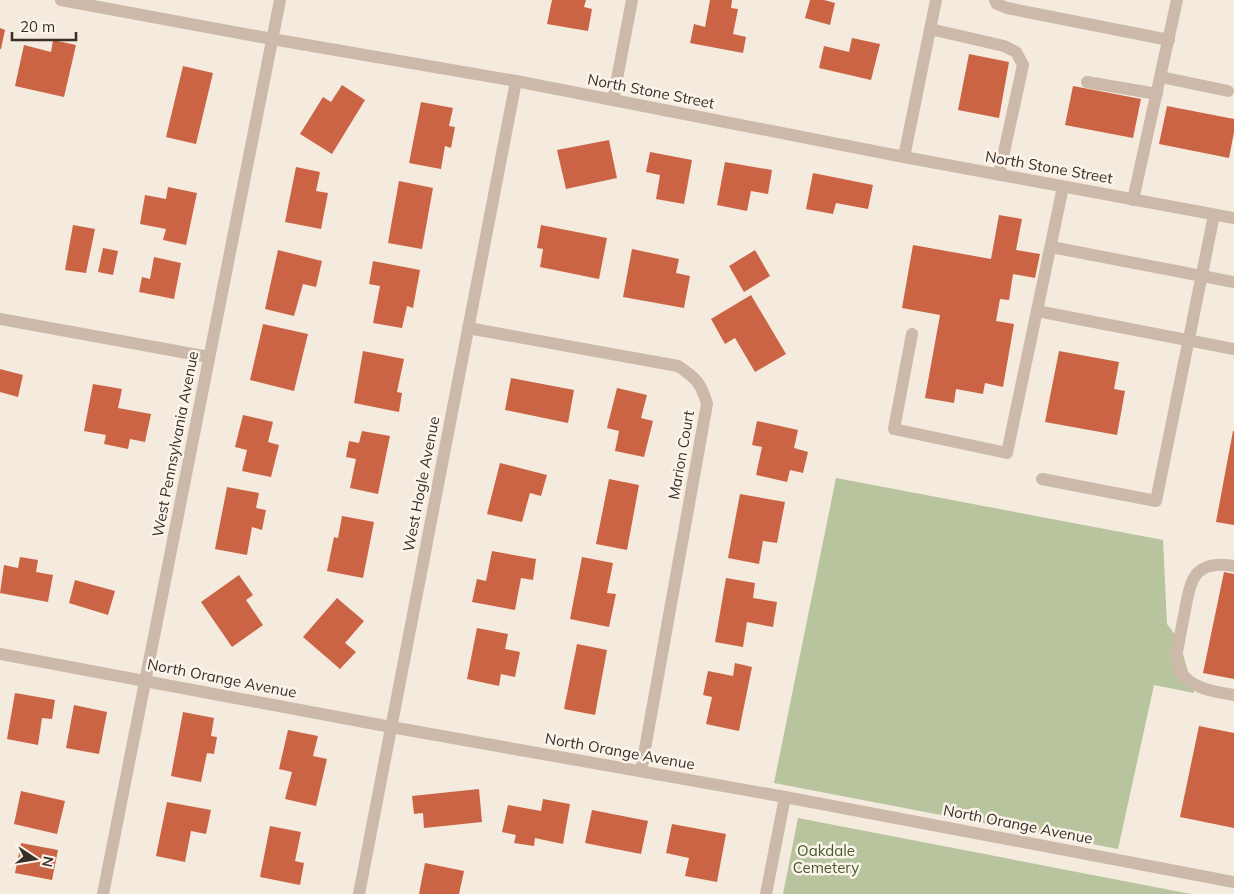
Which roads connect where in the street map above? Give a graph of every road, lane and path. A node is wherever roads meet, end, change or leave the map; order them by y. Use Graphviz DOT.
graph roads {
  1 [pos="61,0"];
  2 [pos="280,0"];
  3 [pos="632,0"];
  4 [pos="936,0"];
  5 [pos="995,0"];
  6 [pos="1177,0"];
  7 [pos="930,29"];
  8 [pos="272,40"];
  9 [pos="1169,40"];
  10 [pos="1161,77"];
  11 [pos="516,81"];
  12 [pos="1087,82"];
  13 [pos="1228,91"];
  14 [pos="1157,94"];
  15 [pos="613,100"];
  16 [pos="904,157"];
  17 [pos="999,175"];
  18 [pos="1063,186"];
  19 [pos="1134,200"];
  20 [pos="1214,215"];
  21 [pos="1234,218"];
  22 [pos="1051,247"];
  23 [pos="1202,276"];
  24 [pos="1234,282"];
  25 [pos="1037,311"];
  26 [pos="0,319"];
  27 [pos="468,328"];
  28 [pos="912,334"];
  29 [pos="1188,340"];
  30 [pos="1234,349"];
  31 [pos="209,357"];
  32 [pos="1042,479"];
  33 [pos="1234,566"];
  34 [pos="0,654"];
  35 [pos="146,680"];
  36 [pos="1234,695"];
  37 [pos="391,727"];
  38 [pos="641,771"];
  39 [pos="785,797"];
  40 [pos="1234,882"];
  41 [pos="103,894"];
  42 [pos="359,894"];
  43 [pos="766,894"];
  1 -- 8 [label="street, North Stone Street"];
  2 -- 8 [label="street, West Pennsylvania Avenue"];
  3 -- 15 [label="street"];
  4 -- 7 [label="street"];
  5 -- 9 [label="street"];
  6 -- 9 [label="street"];
  7 -- 16 [label="street"];
  7 -- 17 [label="street"];
  8 -- 11 [label="street, North Stone Street"];
  8 -- 31 [label="street, West Pennsylvania Avenue"];
  9 -- 10 [label="street"];
  10 -- 13 [label="street"];
  10 -- 14 [label="street"];
  11 -- 15 [label="street, North Stone Street"];
  11 -- 27 [label="street, West Hogle Avenue"];
  12 -- 14 [label="street"];
  14 -- 19 [label="street"];
  15 -- 16 [label="street, North Stone Street"];
  16 -- 17 [label="street, North Stone Street"];
  17 -- 18 [label="street, North Stone Street"];
  18 -- 19 [label="street, North Stone Street"];
  18 -- 22 [label="street"];
  19 -- 20 [label="street, North Stone Street"];
  20 -- 21 [label="street, North Stone Street"];
  20 -- 23 [label="street"];
  22 -- 23 [label="street"];
  22 -- 25 [label="street"];
  23 -- 24 [label="street"];
  23 -- 29 [label="street"];
  25 -- 28 [label="street"];
  25 -- 29 [label="street"];
  26 -- 31 [label="street"];
  27 -- 37 [label="street, West Hogle Avenue"];
  27 -- 38 [label="street, Marion Court"];
  29 -- 30 [label="street"];
  29 -- 32 [label="street"];
  31 -- 35 [label="street, West Pennsylvania Avenue"];
  33 -- 36 [label="street"];
  34 -- 35 [label="street, North Orange Avenue"];
  35 -- 37 [label="street, North Orange Avenue"];
  35 -- 41 [label="street, West Pennsylvania Avenue"];
  37 -- 38 [label="street, North Orange Avenue"];
  37 -- 42 [label="street, West Hogle Avenue"];
  38 -- 39 [label="street, North Orange Avenue"];
  39 -- 40 [label="street, North Orange Avenue"];
  39 -- 43 [label="street"];
}
